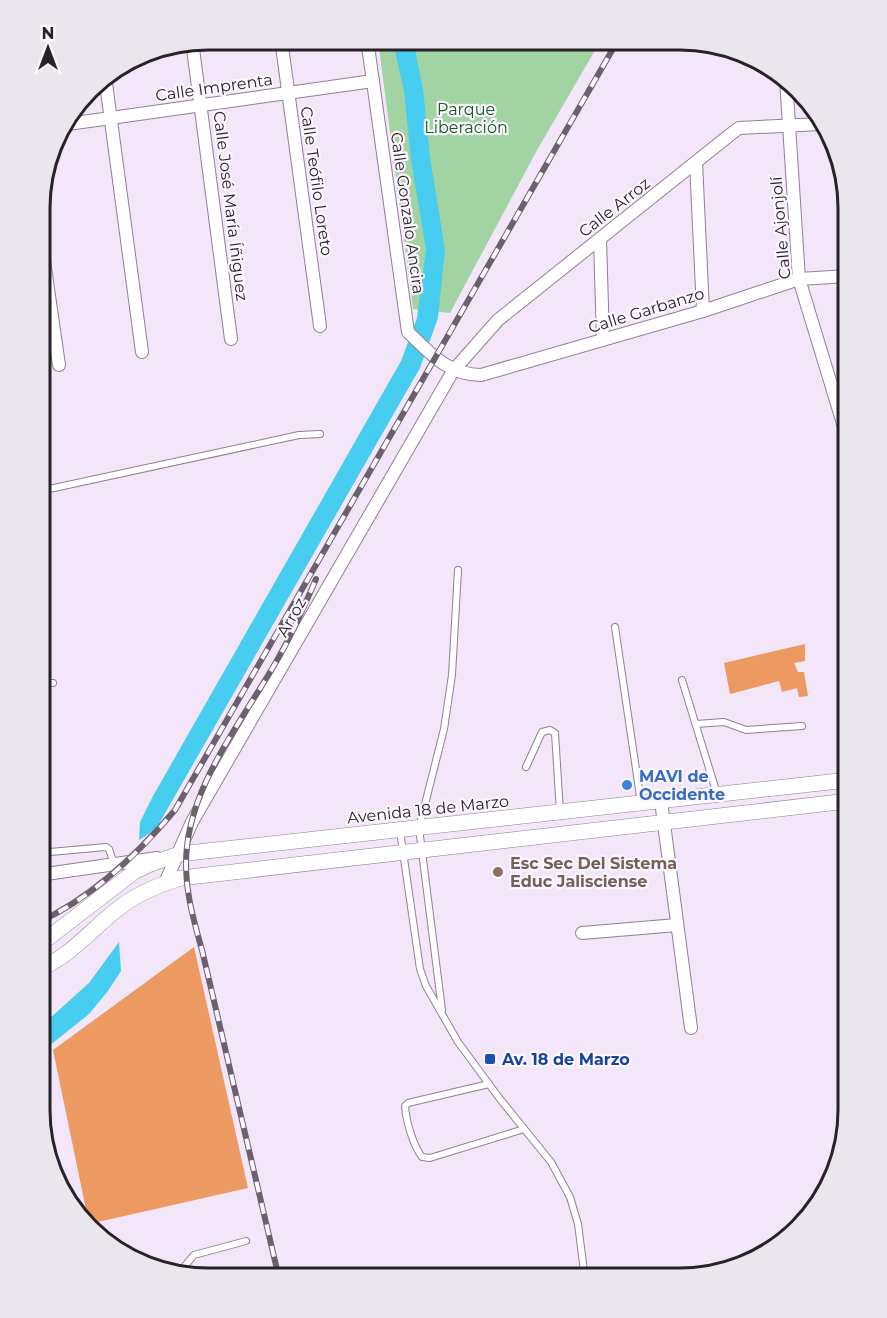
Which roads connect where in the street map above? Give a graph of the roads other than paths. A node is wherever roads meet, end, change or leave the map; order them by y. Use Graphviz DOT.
graph roads {
  1 [pos="282,49"];
  2 [pos="368,49"];
  3 [pos="193,50"];
  4 [pos="373,81"];
  5 [pos="106,86"];
  6 [pos="787,92"];
  7 [pos="288,93"];
  8 [pos="201,105"];
  9 [pos="111,118"];
  10 [pos="74,123"];
  11 [pos="814,124"];
  12 [pos="789,126"];
  13 [pos="696,162"];
  14 [pos="600,239"];
  15 [pos="838,277"];
  16 [pos="799,279"];
  17 [pos="49,296"];
  18 [pos="703,311"];
  19 [pos="320,326"];
  20 [pos="231,339"];
  21 [pos="603,340"];
  22 [pos="142,352"];
  23 [pos="59,365"];
  24 [pos="453,371"];
  25 [pos="838,399"];
  26 [pos="320,434"];
  27 [pos="49,489"];
  28 [pos="458,570"];
  29 [pos="615,627"];
  30 [pos="682,680"];
  31 [pos="49,683"];
  32 [pos="53,683"];
  33 [pos="696,724"];
  34 [pos="802,726"];
  35 [pos="526,767"];
  36 [pos="837,781"];
  37 [pos="718,795"];
  38 [pos="661,801"];
  39 [pos="837,802"];
  40 [pos="641,803"];
  41 [pos="561,812"];
  42 [pos="663,822"];
  43 [pos="419,828"];
  44 [pos="400,830"];
  45 [pos="422,850"];
  46 [pos="49,852"];
  47 [pos="403,852"];
  48 [pos="179,854"];
  49 [pos="114,864"];
  50 [pos="49,874"];
  51 [pos="165,883"];
  52 [pos="677,925"];
  53 [pos="582,933"];
  54 [pos="49,937"];
  55 [pos="49,965"];
  56 [pos="443,1013"];
  57 [pos="691,1028"];
  58 [pos="489,1084"];
  59 [pos="524,1129"];
  60 [pos="246,1241"];
  61 [pos="184,1266"];
  62 [pos="584,1268"];
  1 -- 7 [label="street, Calle Teófilo Loreto"];
  2 -- 4 [label="street, Calle Gonzalo Ancira"];
  3 -- 8 [label="street, Calle José María Íñiguez"];
  4 -- 7 [label="street, Calle Imprenta"];
  4 -- 24 [label="street, Calle Gonzalo Ancira"];
  5 -- 9 [label="street"];
  6 -- 12 [label="street, Calle Ajonjolí"];
  7 -- 8 [label="street, Calle Imprenta"];
  7 -- 19 [label="street, Calle Teófilo Loreto"];
  8 -- 9 [label="street, Calle Imprenta"];
  8 -- 20 [label="street, Calle José María Íñiguez"];
  9 -- 10 [label="street, Calle Imprenta"];
  9 -- 22 [label="street"];
  11 -- 12 [label="street, Calle Arroz"];
  12 -- 13 [label="street, Calle Arroz"];
  12 -- 16 [label="street, Calle Ajonjolí"];
  13 -- 14 [label="street, Calle Arroz"];
  13 -- 18 [label="street"];
  14 -- 21 [label="street"];
  14 -- 24 [label="street, Calle Arroz"];
  15 -- 16 [label="street, Calle Garbanzo"];
  16 -- 18 [label="street, Calle Garbanzo"];
  16 -- 25 [label="street, Calle Ajonjolí"];
  17 -- 23 [label="street"];
  18 -- 21 [label="street, Calle Garbanzo"];
  21 -- 24 [label="street, Calle Garbanzo"];
  24 -- 48 [label="street, Arroz"];
  26 -- 27 [label="lane"];
  28 -- 43 [label="lane"];
  29 -- 40 [label="lane"];
  30 -- 33 [label="lane"];
  31 -- 32 [label="lane"];
  33 -- 34 [label="lane"];
  33 -- 37 [label="lane"];
  35 -- 41 [label="lane"];
  36 -- 37 [label="street, Avenida 18 de Marzo"];
  37 -- 38 [label="street, Avenida 18 de Marzo"];
  38 -- 40 [label="street, Avenida 18 de Marzo"];
  38 -- 42 [label="street"];
  39 -- 42 [label="street"];
  40 -- 41 [label="street, Avenida 18 de Marzo"];
  41 -- 43 [label="street, Avenida 18 de Marzo"];
  42 -- 45 [label="street"];
  42 -- 52 [label="street"];
  43 -- 44 [label="street, Avenida 18 de Marzo"];
  43 -- 45 [label="lane"];
  44 -- 47 [label="lane"];
  44 -- 48 [label="street, Avenida 18 de Marzo"];
  45 -- 47 [label="street"];
  45 -- 56 [label="lane"];
  46 -- 49 [label="lane"];
  47 -- 51 [label="street"];
  47 -- 56 [label="lane"];
  48 -- 49 [label="street"];
  48 -- 51 [label="street, Arroz"];
  48 -- 54 [label="street, Avenida 18 de Marzo"];
  49 -- 50 [label="street"];
  51 -- 55 [label="street"];
  52 -- 53 [label="street"];
  52 -- 57 [label="street"];
  56 -- 58 [label="lane"];
  58 -- 59 [label="lane"];
  58 -- 59 [label="lane"];
  59 -- 62 [label="lane"];
  60 -- 61 [label="lane"];
}
